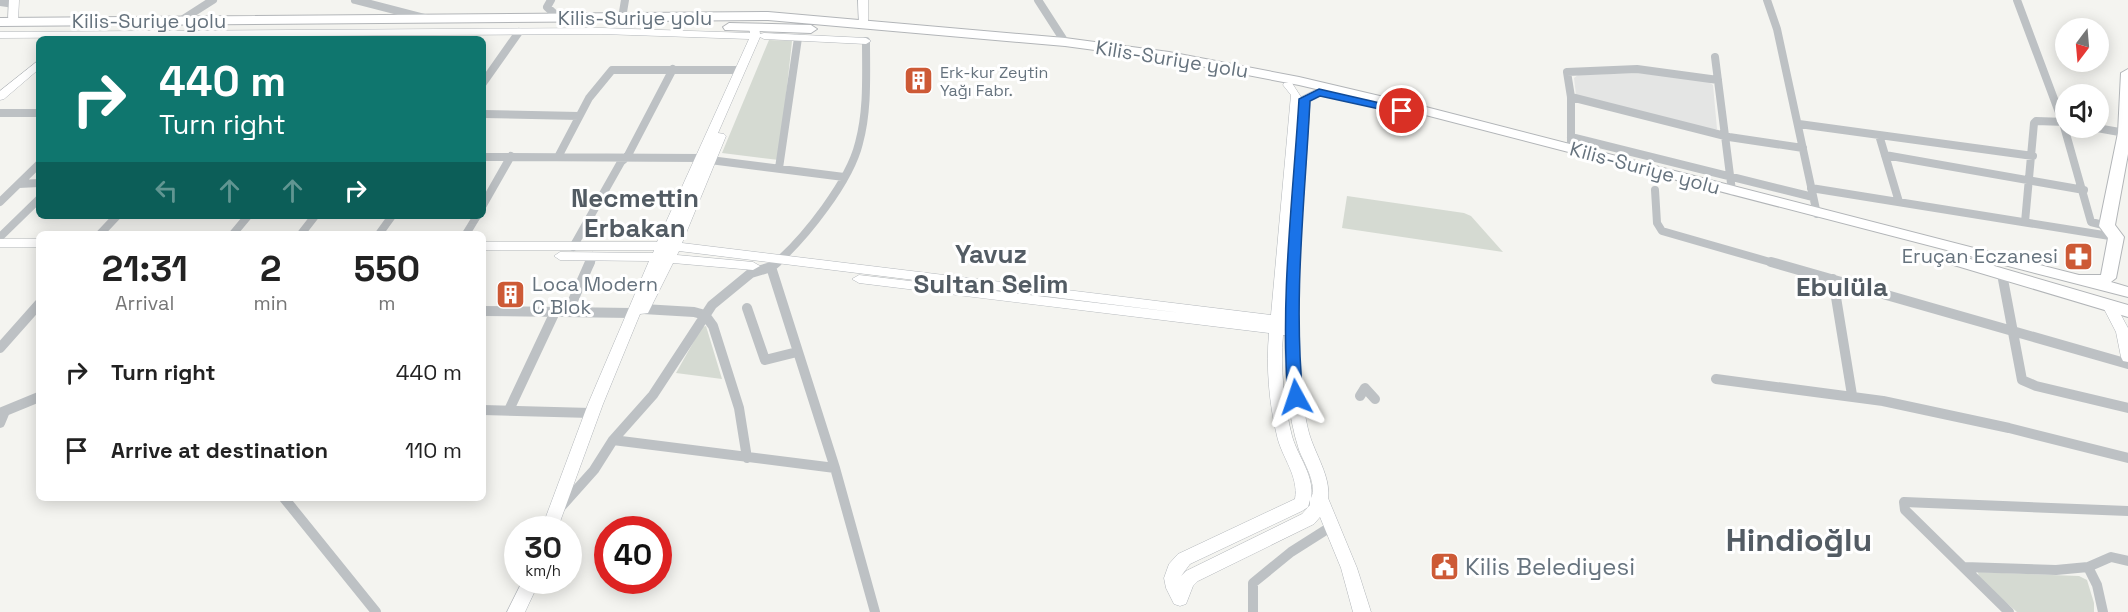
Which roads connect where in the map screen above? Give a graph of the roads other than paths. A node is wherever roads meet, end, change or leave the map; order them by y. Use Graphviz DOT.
graph roads {
  1 [pos="213,0"];
  2 [pos="355,0"];
  3 [pos="551,0"];
  4 [pos="625,0"];
  5 [pos="863,0"];
  6 [pos="1038,0"];
  7 [pos="1767,0"];
  8 [pos="2017,0"];
  9 [pos="0,2"];
  10 [pos="14,2"];
  11 [pos="559,18"];
  12 [pos="622,18"];
  13 [pos="430,19"];
  14 [pos="180,21"];
  15 [pos="6,22"];
  16 [pos="864,24"];
  17 [pos="763,28"];
  18 [pos="0,29"];
  19 [pos="519,32"];
  20 [pos="0,35"];
  21 [pos="75,35"];
  22 [pos="443,35"];
  23 [pos="140,36"];
  24 [pos="281,36"];
  25 [pos="798,38"];
  26 [pos="866,40"];
  27 [pos="1065,42"];
  28 [pos="1715,57"];
  29 [pos="36,66"];
  30 [pos="673,69"];
  31 [pos="740,70"];
  32 [pos="2128,73"];
  33 [pos="36,76"];
  34 [pos="486,78"];
  35 [pos="1718,80"];
  36 [pos="1288,85"];
  37 [pos="1319,92"];
  38 [pos="0,97"];
  39 [pos="1571,97"];
  40 [pos="2055,99"];
  41 [pos="0,106"];
  42 [pos="0,113"];
  43 [pos="36,113"];
  44 [pos="486,114"];
  45 [pos="579,116"];
  46 [pos="2055,122"];
  47 [pos="1798,124"];
  48 [pos="2109,130"];
  49 [pos="2125,133"];
  50 [pos="1879,135"];
  51 [pos="1725,136"];
  52 [pos="2069,138"];
  53 [pos="1571,143"];
  54 [pos="1803,148"];
  55 [pos="1885,155"];
  56 [pos="511,156"];
  57 [pos="2033,156"];
  58 [pos="486,157"];
  59 [pos="558,157"];
  60 [pos="627,157"];
  61 [pos="706,159"];
  62 [pos="36,167"];
  63 [pos="779,168"];
  64 [pos="1730,176"];
  65 [pos="844,177"];
  66 [pos="2027,178"];
  67 [pos="36,183"];
  68 [pos="19,184"];
  69 [pos="1655,190"];
  70 [pos="2084,190"];
  71 [pos="1732,191"];
  72 [pos="1812,192"];
  73 [pos="486,200"];
  74 [pos="0,202"];
  75 [pos="36,202"];
  76 [pos="1899,202"];
  77 [pos="1817,213"];
  78 [pos="114,219"];
  79 [pos="246,219"];
  80 [pos="2025,222"];
  81 [pos="103,231"];
  82 [pos="236,231"];
  83 [pos="2109,233"];
  84 [pos="0,237"];
  85 [pos="0,243"];
  86 [pos="36,243"];
  87 [pos="486,246"];
  88 [pos="573,247"];
  89 [pos="0,252"];
  90 [pos="36,252"];
  91 [pos="665,252"];
  92 [pos="486,255"];
  93 [pos="593,256"];
  94 [pos="774,264"];
  95 [pos="2002,274"];
  96 [pos="1833,279"];
  97 [pos="2107,283"];
  98 [pos="2128,292"];
  99 [pos="2109,305"];
  100 [pos="747,308"];
  101 [pos="36,309"];
  102 [pos="2128,310"];
  103 [pos="486,311"];
  104 [pos="637,311"];
  105 [pos="555,312"];
  106 [pos="568,312"];
  107 [pos="705,315"];
  108 [pos="1277,325"];
  109 [pos="1293,326"];
  110 [pos="2012,332"];
  111 [pos="0,348"];
  112 [pos="796,352"];
  113 [pos="2128,357"];
  114 [pos="2128,364"];
  115 [pos="1716,379"];
  116 [pos="1852,395"];
  117 [pos="1360,396"];
  118 [pos="36,398"];
  119 [pos="1376,399"];
  120 [pos="2128,408"];
  121 [pos="486,410"];
  122 [pos="509,410"];
  123 [pos="2,412"];
  124 [pos="591,413"];
  125 [pos="0,423"];
  126 [pos="613,440"];
  127 [pos="576,450"];
  128 [pos="747,458"];
  129 [pos="2128,458"];
  130 [pos="835,468"];
  131 [pos="1304,496"];
  132 [pos="1321,500"];
  133 [pos="286,501"];
  134 [pos="2128,511"];
  135 [pos="553,516"];
  136 [pos="557,516"];
  137 [pos="1332,526"];
  138 [pos="2128,561"];
  139 [pos="1964,567"];
  140 [pos="2088,567"];
  141 [pos="526,594"];
  142 [pos="376,612"];
  143 [pos="519,612"];
  144 [pos="875,612"];
  145 [pos="1253,612"];
  146 [pos="1362,612"];
  147 [pos="2009,612"];
  148 [pos="2103,612"];
  1 -- 14 [label="street"];
  2 -- 13 [label="street"];
  3 -- 11 [label="street"];
  4 -- 12 [label="street"];
  5 -- 16 [label="street"];
  6 -- 27 [label="street"];
  7 -- 47 [label="street"];
  8 -- 40 [label="street"];
  9 -- 10 [label="street"];
  10 -- 15 [label="street"];
  11 -- 12 [label="highway, Kilis-Suriye yolu"];
  11 -- 13 [label="highway, Kilis-Suriye yolu"];
  12 -- 17 [label="highway, Kilis-Suriye yolu"];
  13 -- 14 [label="highway, Kilis-Suriye yolu"];
  14 -- 15 [label="highway, Kilis-Suriye yolu"];
  16 -- 17 [label="highway, Kilis-Suriye yolu"];
  16 -- 27 [label="highway, Kilis-Suriye yolu"];
  17 -- 19 [label="street"];
  17 -- 21 [label="highway"];
  17 -- 25 [label="street"];
  17 -- 31 [label="street"];
  17 -- 36 [label="highway"];
  17 -- 61 [label="street"];
  18 -- 21 [label="highway"];
  19 -- 22 [label="street"];
  19 -- 34 [label="street"];
  20 -- 21 [label="street"];
  21 -- 23 [label="street"];
  22 -- 24 [label="street"];
  25 -- 26 [label="street"];
  25 -- 63 [label="street"];
  26 -- 65 [label="street"];
  27 -- 53 [label="highway, Kilis-Suriye yolu"];
  28 -- 35 [label="street"];
  29 -- 38 [label="street"];
  30 -- 31 [label="street"];
  30 -- 45 [label="street"];
  30 -- 60 [label="street"];
  31 -- 61 [label="street"];
  32 -- 49 [label="highway"];
  33 -- 41 [label="street"];
  35 -- 39 [label="street"];
  35 -- 51 [label="street"];
  36 -- 37 [label="highway"];
  36 -- 108 [label="street"];
  37 -- 95 [label="highway"];
  37 -- 109 [label="street"];
  39 -- 51 [label="street"];
  39 -- 53 [label="street"];
  42 -- 43 [label="street"];
  44 -- 45 [label="street"];
  45 -- 59 [label="street"];
  46 -- 57 [label="street"];
  47 -- 50 [label="street"];
  47 -- 54 [label="street"];
  48 -- 49 [label="street"];
  49 -- 83 [label="highway"];
  50 -- 55 [label="street"];
  50 -- 57 [label="street"];
  51 -- 54 [label="street"];
  51 -- 64 [label="street"];
  52 -- 70 [label="street"];
  53 -- 64 [label="street"];
  53 -- 71 [label="highway, Kilis-Suriye yolu"];
  54 -- 72 [label="street"];
  55 -- 66 [label="street"];
  55 -- 76 [label="street"];
  56 -- 58 [label="street"];
  56 -- 59 [label="street"];
  56 -- 73 [label="street"];
  57 -- 66 [label="street"];
  59 -- 60 [label="street"];
  60 -- 61 [label="street"];
  60 -- 88 [label="street"];
  61 -- 63 [label="street"];
  61 -- 91 [label="street"];
  62 -- 68 [label="street"];
  63 -- 65 [label="street"];
  64 -- 71 [label="street"];
  64 -- 72 [label="street"];
  65 -- 94 [label="street"];
  66 -- 70 [label="street"];
  66 -- 80 [label="street"];
  67 -- 68 [label="street"];
  68 -- 74 [label="street"];
  69 -- 96 [label="street"];
  70 -- 83 [label="street"];
  71 -- 77 [label="highway, Kilis-Suriye yolu"];
  72 -- 76 [label="street"];
  72 -- 77 [label="street"];
  75 -- 84 [label="street"];
  76 -- 80 [label="street"];
  77 -- 97 [label="highway, Kilis-Suriye yolu"];
  78 -- 81 [label="street"];
  79 -- 82 [label="street"];
  80 -- 83 [label="street"];
  83 -- 97 [label="highway"];
  85 -- 86 [label="street"];
  87 -- 88 [label="street"];
  88 -- 91 [label="street"];
  89 -- 90 [label="street"];
  91 -- 93 [label="street"];
  91 -- 94 [label="street"];
  91 -- 104 [label="street"];
  92 -- 93 [label="street"];
  93 -- 106 [label="street"];
  94 -- 107 [label="street"];
  94 -- 108 [label="street"];
  94 -- 112 [label="street"];
  95 -- 99 [label="highway"];
  95 -- 110 [label="street"];
  96 -- 110 [label="street"];
  96 -- 116 [label="street"];
  97 -- 98 [label="highway, Kilis-Suriye yolu"];
  97 -- 99 [label="highway"];
  99 -- 102 [label="highway"];
  99 -- 113 [label="street"];
  100 -- 112 [label="street"];
  101 -- 111 [label="street"];
  103 -- 105 [label="street"];
  104 -- 106 [label="street"];
  104 -- 107 [label="street"];
  104 -- 124 [label="street"];
  104 -- 127 [label="street"];
  105 -- 106 [label="street"];
  105 -- 122 [label="street"];
  107 -- 126 [label="street"];
  107 -- 128 [label="street"];
  108 -- 109 [label="street"];
  108 -- 131 [label="street"];
  109 -- 132 [label="street"];
  110 -- 114 [label="street"];
  110 -- 120 [label="street"];
  112 -- 130 [label="street"];
  115 -- 116 [label="street"];
  116 -- 129 [label="street"];
  117 -- 119 [label="street"];
  118 -- 123 [label="street"];
  121 -- 122 [label="street"];
  122 -- 124 [label="street"];
  123 -- 125 [label="street"];
  124 -- 127 [label="street"];
  126 -- 128 [label="street"];
  126 -- 136 [label="street"];
  127 -- 135 [label="street"];
  128 -- 130 [label="street"];
  130 -- 144 [label="street"];
  131 -- 132 [label="street"];
  131 -- 132 [label="street"];
  132 -- 137 [label="street"];
  133 -- 142 [label="street"];
  134 -- 139 [label="street"];
  137 -- 145 [label="street"];
  137 -- 146 [label="street"];
  138 -- 140 [label="street"];
  139 -- 140 [label="street"];
  139 -- 147 [label="street"];
  140 -- 148 [label="street"];
  141 -- 143 [label="street"];
}
